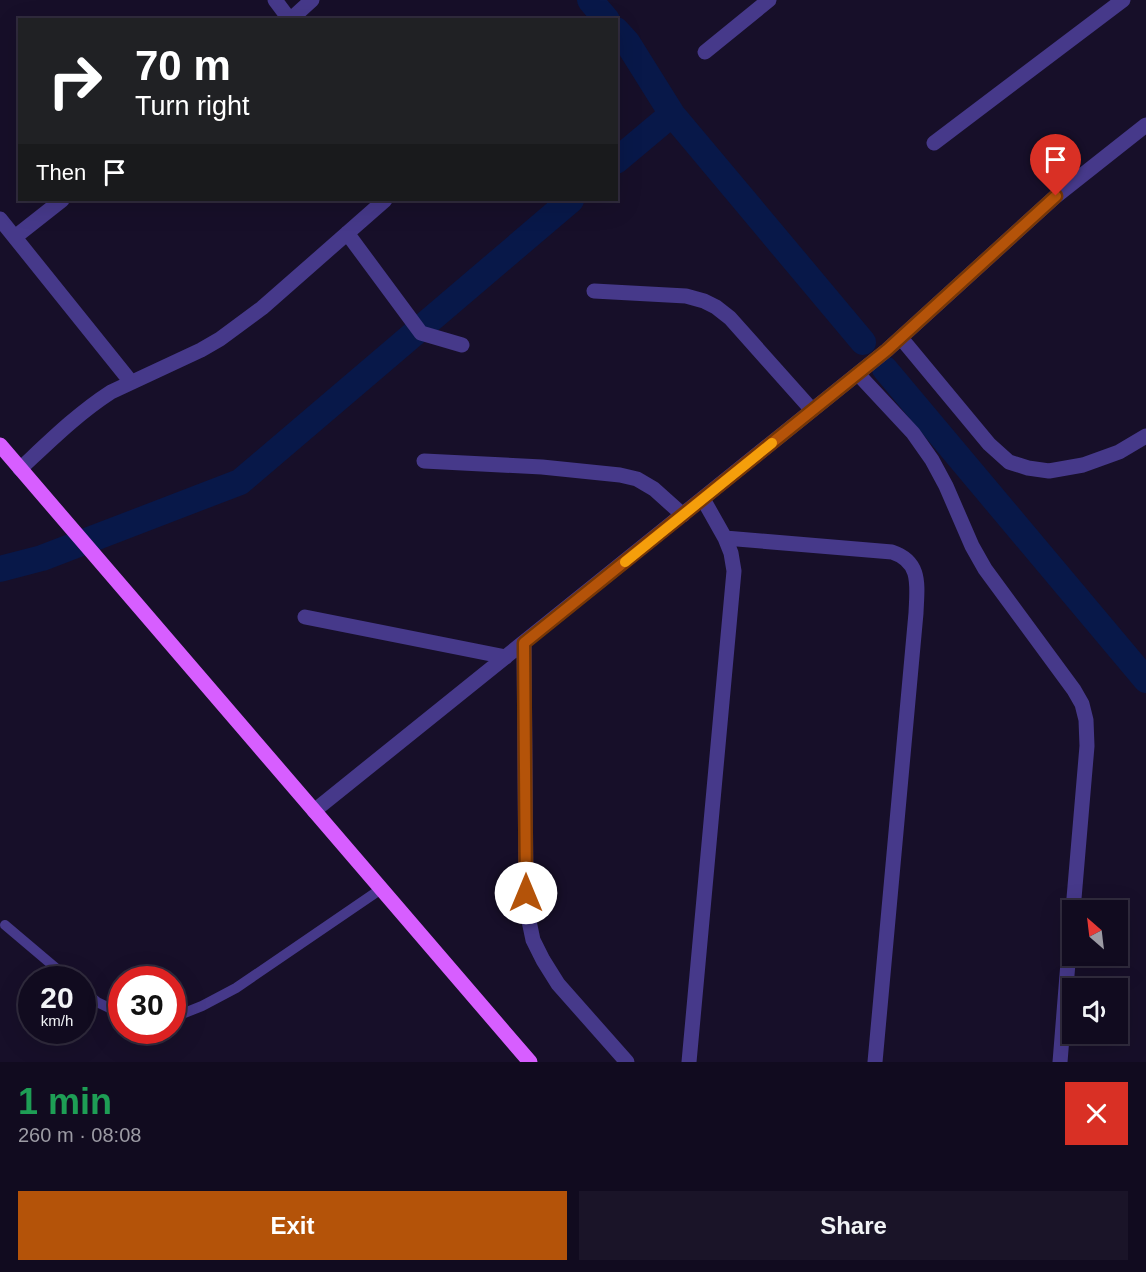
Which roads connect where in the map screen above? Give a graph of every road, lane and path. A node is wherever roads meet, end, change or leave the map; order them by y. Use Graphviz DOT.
graph roads {
  1 [pos="275,0"];
  2 [pos="312,0"];
  3 [pos="769,0"];
  4 [pos="1124,0"];
  5 [pos="289,18"];
  6 [pos="291,18"];
  7 [pos="705,52"];
  8 [pos="1146,125"];
  9 [pos="934,143"];
  10 [pos="61,201"];
  11 [pos="384,201"];
  12 [pos="0,219"];
  13 [pos="347,233"];
  14 [pos="15,237"];
  15 [pos="594,291"];
  16 [pos="901,338"];
  17 [pos="462,345"];
  18 [pos="858,374"];
  19 [pos="131,382"];
  20 [pos="813,410"];
  21 [pos="1146,436"];
  22 [pos="0,445"];
  23 [pos="424,461"];
  24 [pos="20,469"];
  25 [pos="703,499"];
  26 [pos="683,515"];
  27 [pos="725,538"];
  28 [pos="305,617"];
  29 [pos="524,643"];
  30 [pos="506,657"];
  31 [pos="314,811"];
  32 [pos="381,889"];
  33 [pos="1074,900"];
  34 [pos="5,925"];
  35 [pos="53,966"];
  36 [pos="1068,966"];
  37 [pos="186,1012"];
  38 [pos="530,1062"];
  39 [pos="627,1062"];
  40 [pos="689,1062"];
  41 [pos="874,1062"];
  42 [pos="1060,1062"];
  1 -- 5 [label="street"];
  2 -- 6 [label="street"];
  3 -- 7 [label="street"];
  4 -- 9 [label="street"];
  8 -- 16 [label="street"];
  10 -- 14 [label="street"];
  11 -- 13 [label="street"];
  12 -- 14 [label="street"];
  13 -- 17 [label="street"];
  13 -- 19 [label="street"];
  14 -- 19 [label="street"];
  15 -- 20 [label="street"];
  16 -- 18 [label="street"];
  16 -- 21 [label="street"];
  18 -- 20 [label="street"];
  18 -- 33 [label="street"];
  19 -- 24 [label="street"];
  20 -- 25 [label="street"];
  22 -- 24 [label="main road"];
  23 -- 26 [label="street"];
  24 -- 31 [label="main road"];
  25 -- 26 [label="street"];
  25 -- 27 [label="street"];
  26 -- 29 [label="street"];
  27 -- 40 [label="street"];
  27 -- 41 [label="street"];
  28 -- 30 [label="street"];
  29 -- 30 [label="street"];
  29 -- 39 [label="street"];
  30 -- 31 [label="street"];
  31 -- 32 [label="main road"];
  32 -- 37 [label="lane"];
  32 -- 38 [label="main road"];
  34 -- 35 [label="lane"];
  36 -- 42 [label="street"];
}
